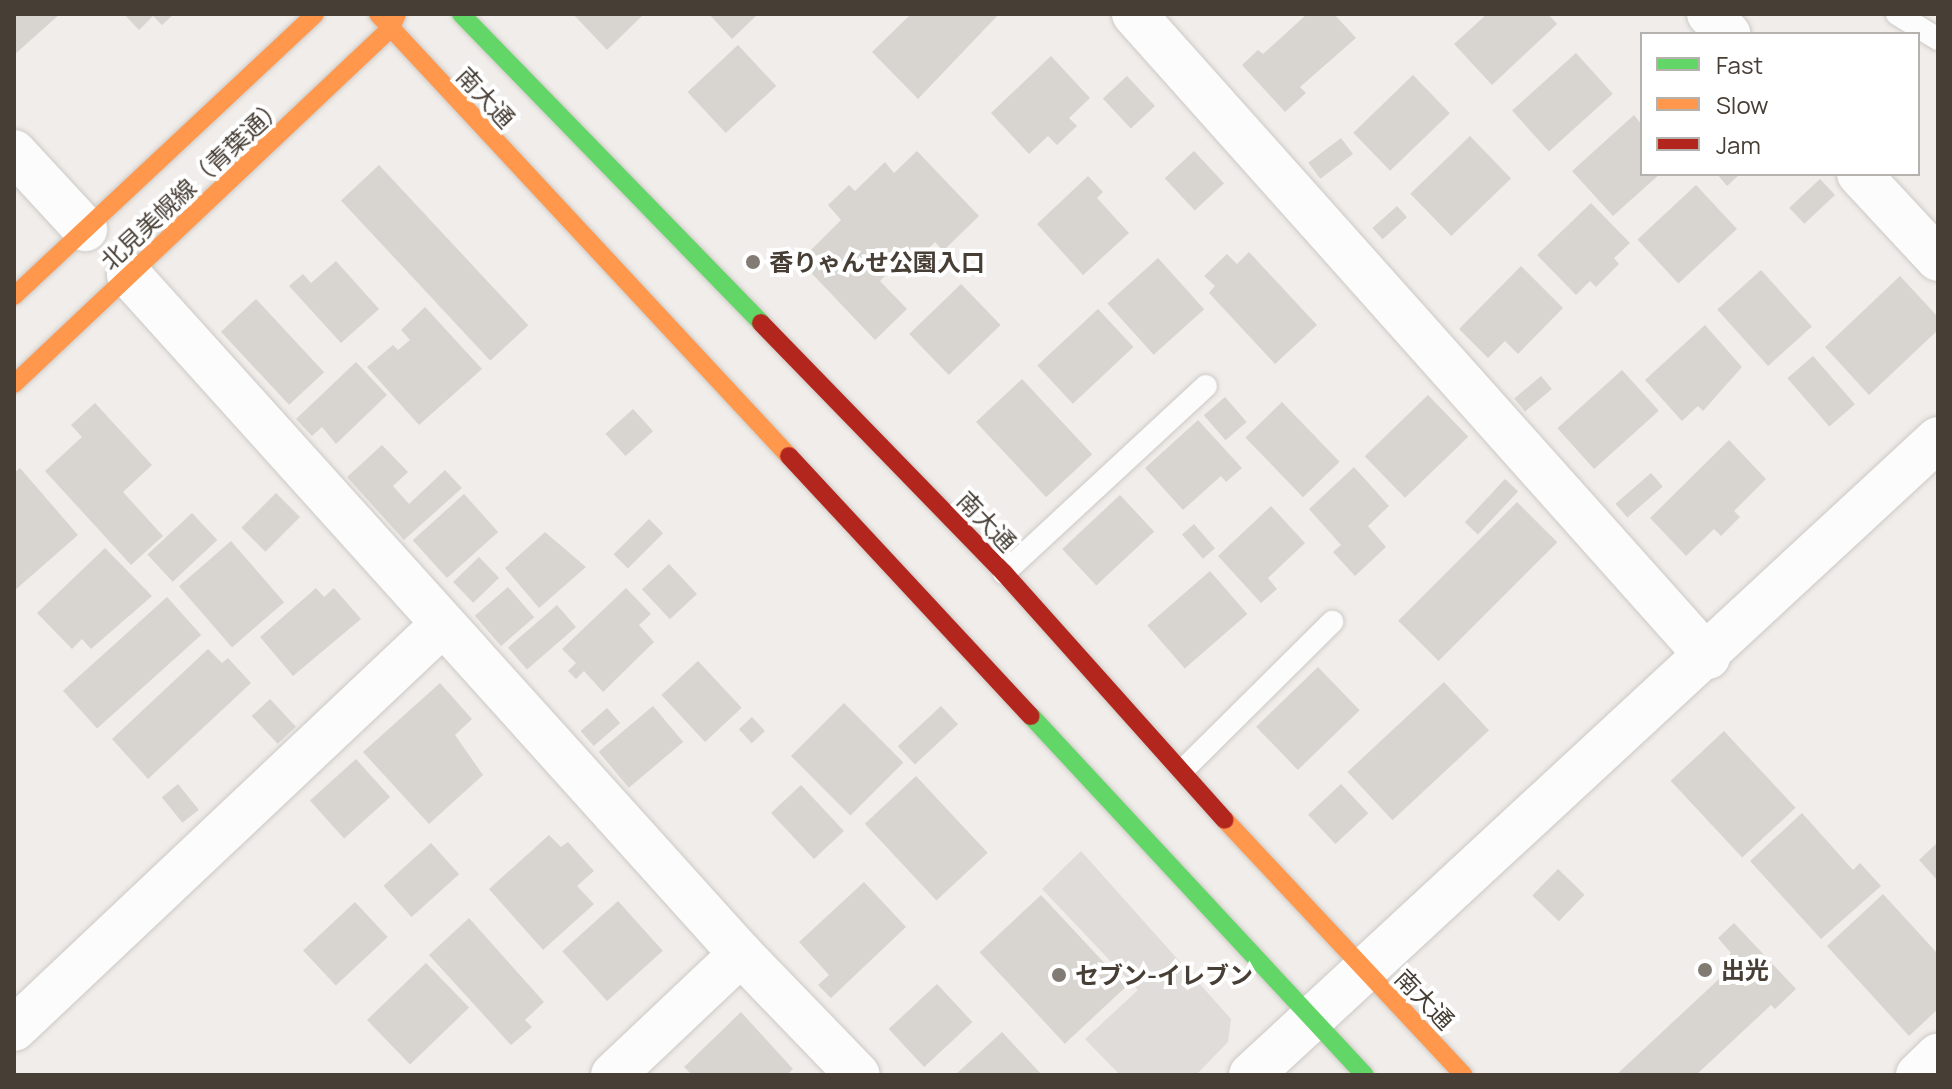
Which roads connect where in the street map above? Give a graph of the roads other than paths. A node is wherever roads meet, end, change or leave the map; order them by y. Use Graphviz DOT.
graph roads {
  1 [pos="315,14"];
  2 [pos="461,14"];
  3 [pos="1134,14"];
  4 [pos="1897,14"];
  5 [pos="389,19"];
  6 [pos="1938,39"];
  7 [pos="14,152"];
  8 [pos="1861,176"];
  9 [pos="85,229"];
  10 [pos="1938,259"];
  11 [pos="129,275"];
  12 [pos="14,296"];
  13 [pos="14,384"];
  14 [pos="1206,386"];
  15 [pos="1938,439"];
  16 [pos="1004,573"];
  17 [pos="1332,622"];
  18 [pos="443,624"];
  19 [pos="1708,657"];
  20 [pos="1184,769"];
  21 [pos="741,954"];
  22 [pos="1365,971"];
  23 [pos="1313,1019"];
  24 [pos="14,1029"];
  25 [pos="1938,1056"];
  26 [pos="613,1075"];
  27 [pos="858,1075"];
  28 [pos="1251,1075"];
  29 [pos="1365,1075"];
  30 [pos="1464,1075"];
  31 [pos="1918,1075"];
  1 -- 9 [label="street, 北見美幌線（青葉通）"];
  2 -- 16 [label="street, 南大通"];
  3 -- 19 [label="street"];
  4 -- 6 [label="lane"];
  5 -- 11 [label="street, 北見美幌線（青葉通）"];
  5 -- 23 [label="street, 南大通"];
  7 -- 9 [label="street"];
  8 -- 10 [label="street"];
  9 -- 12 [label="street, 北見美幌線（青葉通）"];
  11 -- 13 [label="street, 北見美幌線（青葉通）"];
  11 -- 18 [label="street"];
  14 -- 16 [label="lane"];
  15 -- 19 [label="street"];
  16 -- 20 [label="street, 南大通"];
  17 -- 20 [label="lane"];
  18 -- 21 [label="street"];
  18 -- 24 [label="street"];
  19 -- 22 [label="street"];
  20 -- 22 [label="street, 南大通"];
  21 -- 26 [label="street"];
  21 -- 27 [label="street"];
  22 -- 23 [label="street"];
  22 -- 30 [label="street, 南大通"];
  23 -- 28 [label="street"];
  23 -- 29 [label="street, 南大通"];
  25 -- 31 [label="street"];
}
